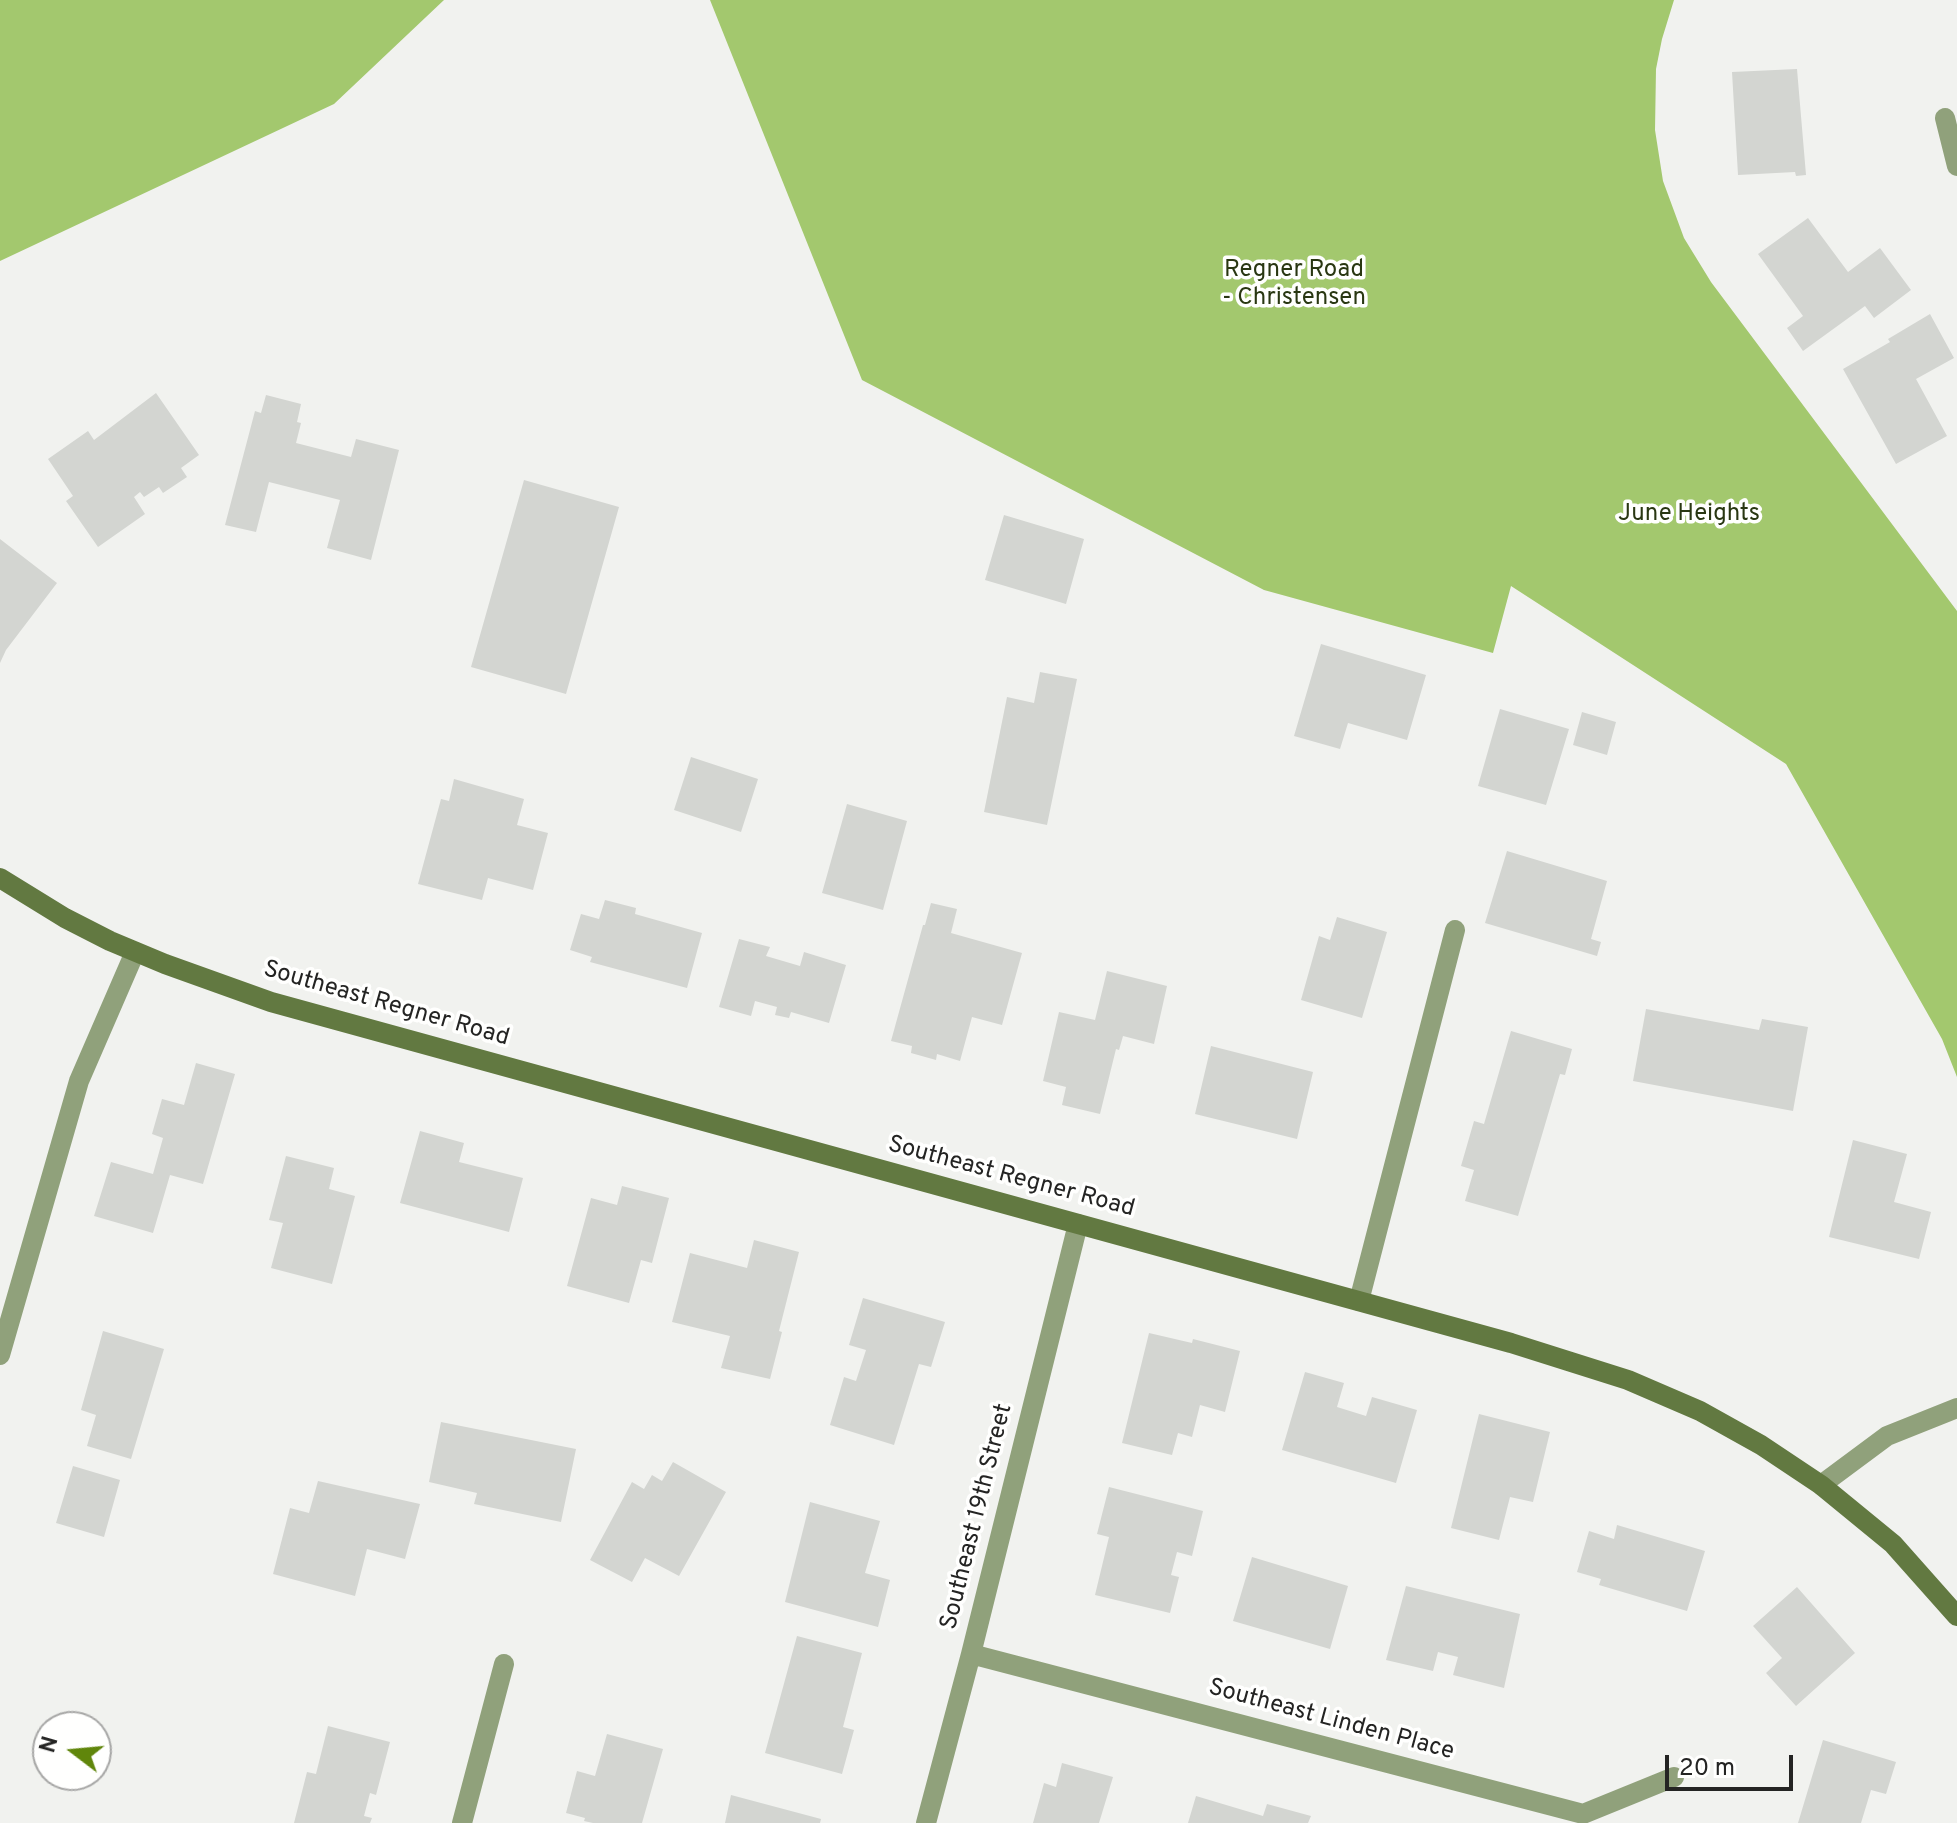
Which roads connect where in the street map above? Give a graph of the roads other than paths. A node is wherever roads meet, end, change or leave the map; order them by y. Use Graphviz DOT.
graph roads {
  1 [pos="1945,118"];
  2 [pos="1957,166"];
  3 [pos="0,878"];
  4 [pos="1455,930"];
  5 [pos="135,952"];
  6 [pos="1078,1224"];
  7 [pos="1359,1301"];
  8 [pos="0,1355"];
  9 [pos="1957,1408"];
  10 [pos="1821,1485"];
  11 [pos="1957,1616"];
  12 [pos="971,1654"];
  13 [pos="504,1664"];
  14 [pos="1674,1777"];
  15 [pos="462,1823"];
  16 [pos="926,1823"];
  1 -- 2 [label="street"];
  3 -- 5 [label="street, Southeast Regner Road"];
  4 -- 7 [label="street"];
  5 -- 6 [label="street, Southeast Regner Road"];
  5 -- 8 [label="street"];
  6 -- 7 [label="street, Southeast Regner Road"];
  6 -- 12 [label="street, Southeast 19th Street"];
  7 -- 10 [label="street, Southeast Regner Road"];
  9 -- 10 [label="street"];
  10 -- 11 [label="street, Southeast Regner Road"];
  12 -- 14 [label="street, Southeast Linden Place"];
  12 -- 16 [label="street, Southeast 19th Street"];
  13 -- 15 [label="street"];
}
